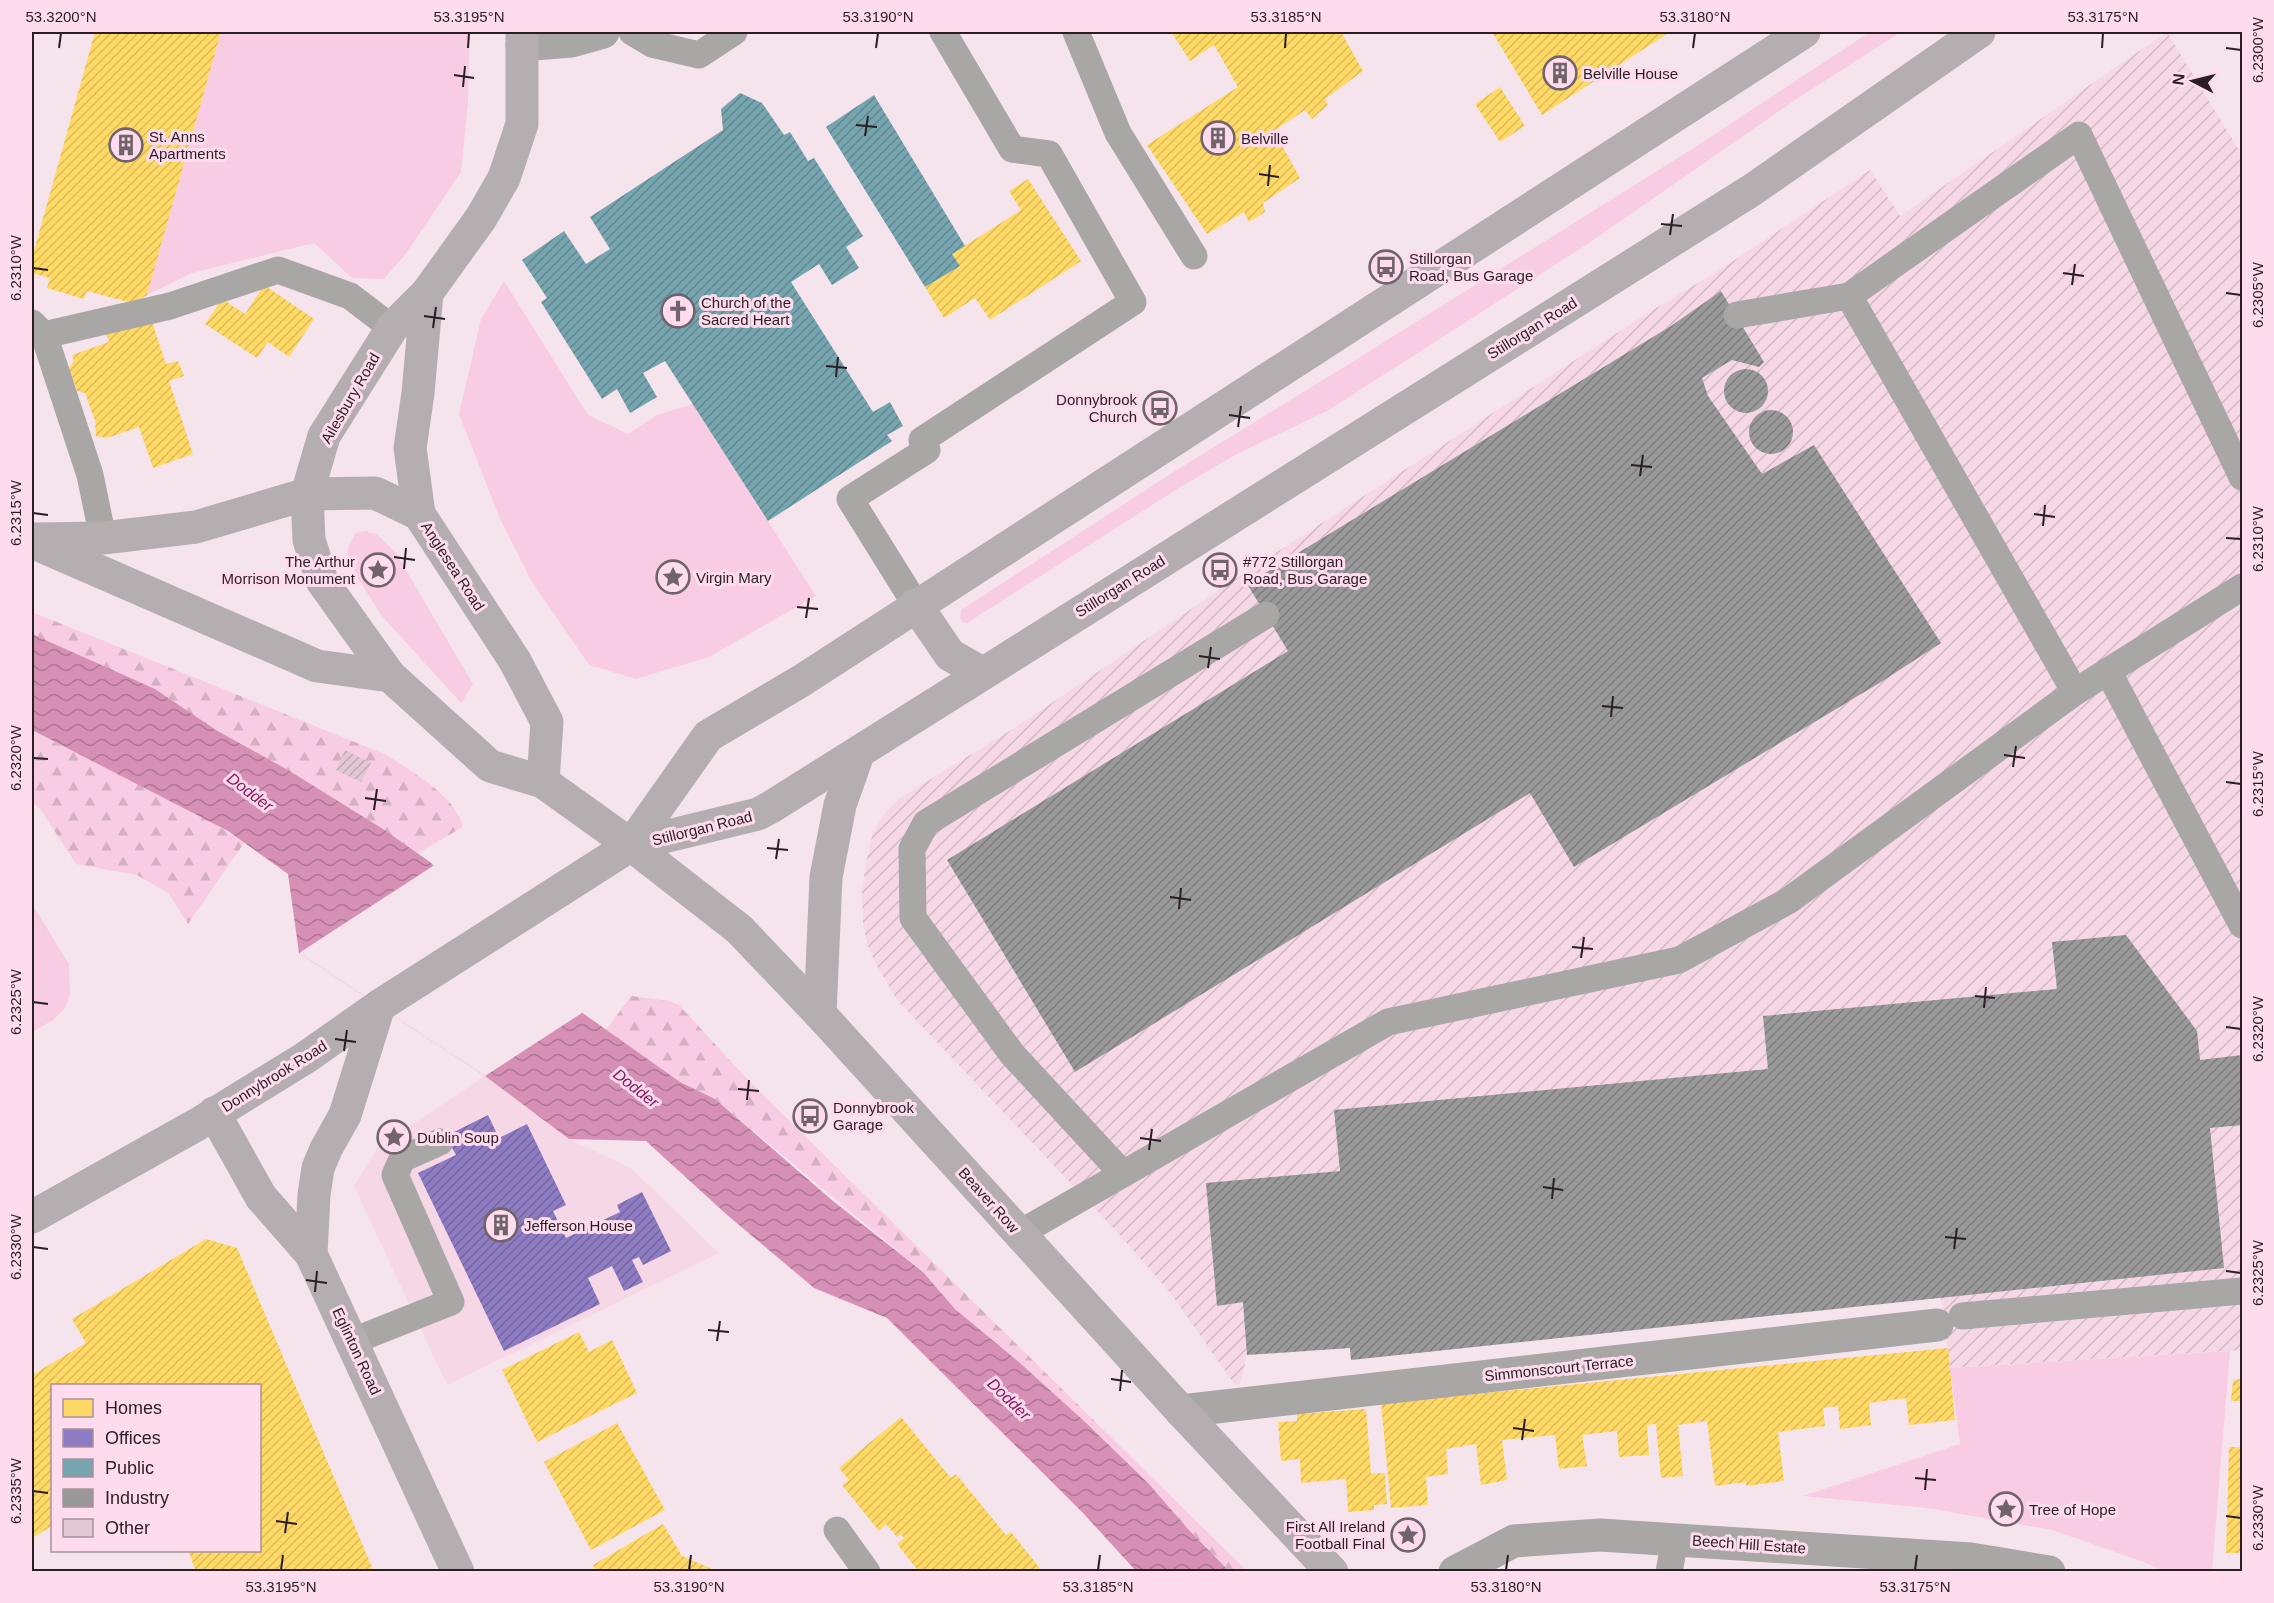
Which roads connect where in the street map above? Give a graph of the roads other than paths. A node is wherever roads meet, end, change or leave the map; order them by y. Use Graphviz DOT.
graph roads {
  1 [pos="603,32"];
  2 [pos="632,32"];
  3 [pos="734,32"];
  4 [pos="943,32"];
  5 [pos="1076,32"];
  6 [pos="1804,32"];
  7 [pos="1979,32"];
  8 [pos="522,38"];
  9 [pos="1194,256"];
  10 [pos="427,293"];
  11 [pos="1849,296"];
  12 [pos="1737,315"];
  13 [pos="38,328"];
  14 [pos="392,328"];
  15 [pos="2242,477"];
  16 [pos="308,494"];
  17 [pos="419,514"];
  18 [pos="104,538"];
  19 [pos="32,541"];
  20 [pos="2242,588"];
  21 [pos="916,605"];
  22 [pos="1266,615"];
  23 [pos="2108,671"];
  24 [pos="982,673"];
  25 [pos="390,676"];
  26 [pos="2075,692"];
  27 [pos="858,754"];
  28 [pos="543,782"];
  29 [pos="631,845"];
  30 [pos="2242,925"];
  31 [pos="379,1006"];
  32 [pos="820,1014"];
  33 [pos="214,1113"];
  34 [pos="440,1142"];
  35 [pos="1123,1174"];
  36 [pos="35,1207"];
  37 [pos="1020,1233"];
  38 [pos="311,1254"];
  39 [pos="2242,1291"];
  40 [pos="1949,1321"];
  41 [pos="353,1341"];
  42 [pos="1181,1411"];
  43 [pos="837,1530"];
  44 [pos="1675,1539"];
  45 [pos="1889,1563"];
  46 [pos="2003,1568"];
  47 [pos="458,1572"];
  48 [pos="867,1572"];
  49 [pos="1332,1572"];
  50 [pos="1455,1572"];
  51 [pos="1669,1572"];
  52 [pos="2049,1572"];
  1 -- 8 [label="street"];
  2 -- 3 [label="lane"];
  4 -- 21 [label="lane"];
  5 -- 9 [label="lane"];
  6 -- 21 [label="main road, Stillorgan Road"];
  7 -- 24 [label="main road, Stillorgan Road"];
  8 -- 10 [label="main road, Ailesbury Road"];
  10 -- 14 [label="main road, Ailesbury Road"];
  10 -- 17 [label="main road"];
  11 -- 12 [label="lane"];
  11 -- 15 [label="lane"];
  11 -- 26 [label="lane"];
  13 -- 14 [label="lane"];
  13 -- 18 [label="lane"];
  14 -- 16 [label="main road, Ailesbury Road"];
  16 -- 17 [label="main road, Anglesea Road"];
  16 -- 18 [label="main road, Anglesea Road"];
  16 -- 25 [label="main road, Ailesbury Road"];
  17 -- 28 [label="main road, Anglesea Road"];
  18 -- 19 [label="main road, Anglesea Road"];
  19 -- 25 [label="main road, Anglesea Road"];
  20 -- 23 [label="lane"];
  21 -- 24 [label="main road"];
  21 -- 29 [label="main road, Stillorgan Road"];
  22 -- 35 [label="lane"];
  23 -- 26 [label="lane"];
  23 -- 30 [label="lane"];
  24 -- 27 [label="main road, Stillorgan Road"];
  25 -- 28 [label="main road"];
  26 -- 35 [label="lane"];
  27 -- 29 [label="main road, Stillorgan Road"];
  27 -- 32 [label="main road"];
  28 -- 29 [label="main road"];
  29 -- 31 [label="main road, Donnybrook Road"];
  29 -- 32 [label="main road, Beaver Row"];
  31 -- 33 [label="main road, Donnybrook Road"];
  31 -- 38 [label="main road"];
  32 -- 37 [label="main road, Beaver Row"];
  33 -- 36 [label="main road, Donnybrook Road"];
  33 -- 38 [label="main road, Eglinton Road"];
  34 -- 41 [label="lane"];
  35 -- 37 [label="lane"];
  37 -- 42 [label="main road, Beaver Row"];
  38 -- 41 [label="main road, Eglinton Road"];
  39 -- 40 [label="lane"];
  40 -- 42 [label="street, Simmonscourt Terrace"];
  41 -- 47 [label="main road, Eglinton Road"];
  42 -- 49 [label="main road, Beaver Row"];
  43 -- 48 [label="lane"];
  44 -- 45 [label="street, Beech Hill Estate"];
  44 -- 50 [label="street, Beech Hill Estate"];
  44 -- 51 [label="lane"];
  45 -- 46 [label="street, Beech Hill Estate"];
  46 -- 52 [label="street, Beech Hill Estate"];
}
